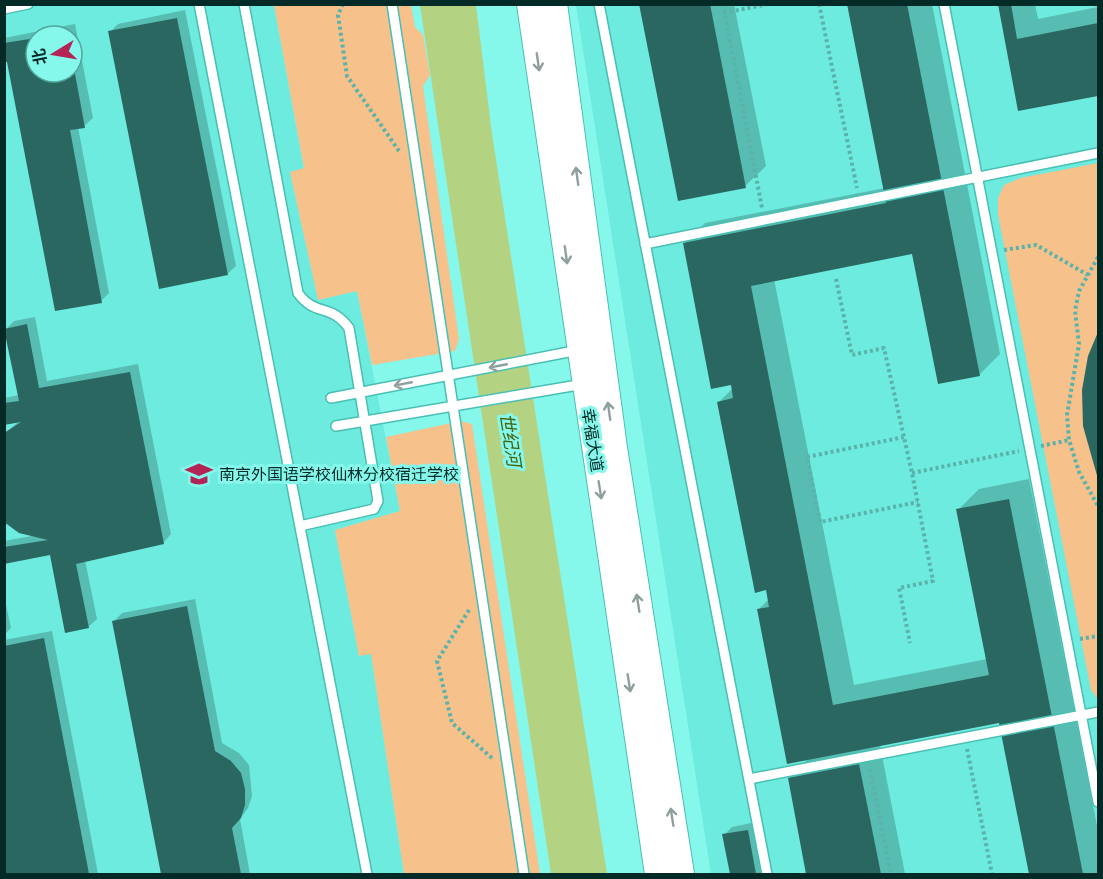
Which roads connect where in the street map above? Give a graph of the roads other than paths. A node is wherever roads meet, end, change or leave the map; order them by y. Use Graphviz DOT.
graph roads {
  1 [pos="28,4"];
  2 [pos="199,4"];
  3 [pos="243,4"];
  4 [pos="392,4"];
  5 [pos="530,4"];
  6 [pos="554,4"];
  7 [pos="599,4"];
  8 [pos="944,4"];
  9 [pos="4,9"];
  10 [pos="1098,153"];
  11 [pos="978,177"];
  12 [pos="645,244"];
  13 [pos="579,350"];
  14 [pos="449,375"];
  15 [pos="585,384"];
  16 [pos="360,392"];
  17 [pos="331,398"];
  18 [pos="454,406"];
  19 [pos="364,421"];
  20 [pos="336,426"];
  21 [pos="300,526"];
  22 [pos="1098,712"];
  23 [pos="1082,715"];
  24 [pos="749,779"];
  25 [pos="1098,802"];
  26 [pos="368,874"];
  27 [pos="524,874"];
  28 [pos="658,874"];
  29 [pos="681,874"];
  30 [pos="767,874"];
  1 -- 9 [label="lane"];
  2 -- 21 [label="lane"];
  3 -- 16 [label="lane"];
  4 -- 14 [label="lane"];
  5 -- 13 [label="main road, 幸福大道, one-way"];
  29 -- 6 [label="main road, 幸福大道, one-way"];
  7 -- 12 [label="lane"];
  8 -- 11 [label="lane"];
  10 -- 11 [label="lane"];
  11 -- 12 [label="lane"];
  11 -- 23 [label="lane"];
  12 -- 24 [label="lane"];
  13 -- 14 [label="lane, one-way"];
  13 -- 15 [label="main road, 幸福大道"];
  14 -- 16 [label="lane, one-way"];
  14 -- 18 [label="lane"];
  15 -- 18 [label="lane"];
  15 -- 28 [label="main road, 幸福大道, one-way"];
  16 -- 17 [label="lane"];
  16 -- 19 [label="lane"];
  18 -- 19 [label="lane"];
  18 -- 27 [label="lane"];
  19 -- 20 [label="lane"];
  19 -- 21 [label="lane"];
  21 -- 26 [label="lane"];
  22 -- 23 [label="lane"];
  23 -- 24 [label="lane"];
  23 -- 25 [label="lane"];
  24 -- 30 [label="lane"];
}
